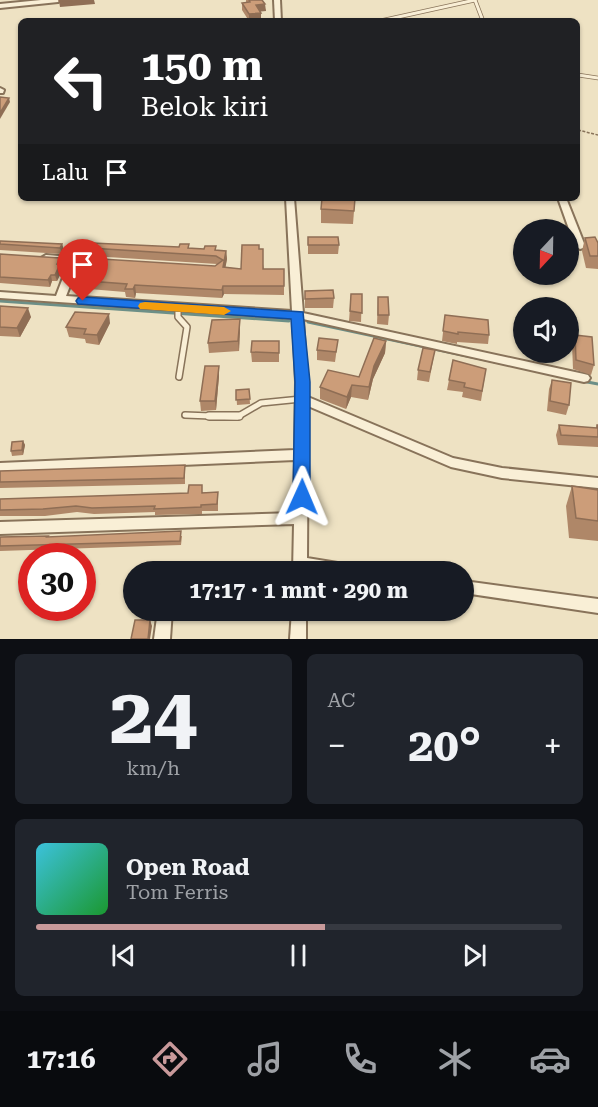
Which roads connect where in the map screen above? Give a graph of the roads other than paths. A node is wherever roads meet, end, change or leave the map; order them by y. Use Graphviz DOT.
graph roads {
  1 [pos="58,0"];
  2 [pos="277,0"];
  3 [pos="475,0"];
  4 [pos="0,6"];
  5 [pos="278,18"];
  6 [pos="394,18"];
  7 [pos="482,18"];
  8 [pos="580,75"];
  9 [pos="598,78"];
  10 [pos="290,201"];
  11 [pos="563,201"];
  12 [pos="580,246"];
  13 [pos="32,257"];
  14 [pos="75,260"];
  15 [pos="110,262"];
  16 [pos="0,295"];
  17 [pos="59,300"];
  18 [pos="178,311"];
  19 [pos="298,315"];
  20 [pos="179,377"];
  21 [pos="584,378"];
  22 [pos="303,399"];
  23 [pos="185,415"];
  24 [pos="302,455"];
  25 [pos="0,468"];
  26 [pos="598,483"];
  27 [pos="301,518"];
  28 [pos="0,528"];
  29 [pos="300,561"];
  30 [pos="474,588"];
  31 [pos="598,606"];
  32 [pos="164,621"];
  33 [pos="299,621"];
  34 [pos="162,639"];
  35 [pos="298,639"];
  1 -- 4 [label="street"];
  2 -- 5 [label="street"];
  3 -- 6 [label="lane"];
  3 -- 7 [label="lane"];
  8 -- 9 [label="lane"];
  10 -- 19 [label="street"];
  11 -- 12 [label="street"];
  13 -- 14 [label="street"];
  14 -- 15 [label="street"];
  14 -- 17 [label="street"];
  16 -- 17 [label="street"];
  17 -- 18 [label="street"];
  18 -- 19 [label="street"];
  18 -- 20 [label="lane"];
  19 -- 21 [label="street"];
  19 -- 22 [label="street"];
  22 -- 23 [label="lane"];
  22 -- 24 [label="street"];
  22 -- 26 [label="street"];
  24 -- 25 [label="street"];
  24 -- 27 [label="street"];
  27 -- 28 [label="street"];
  27 -- 29 [label="street"];
  30 -- 31 [label="street"];
  32 -- 34 [label="street"];
  33 -- 35 [label="street"];
}
